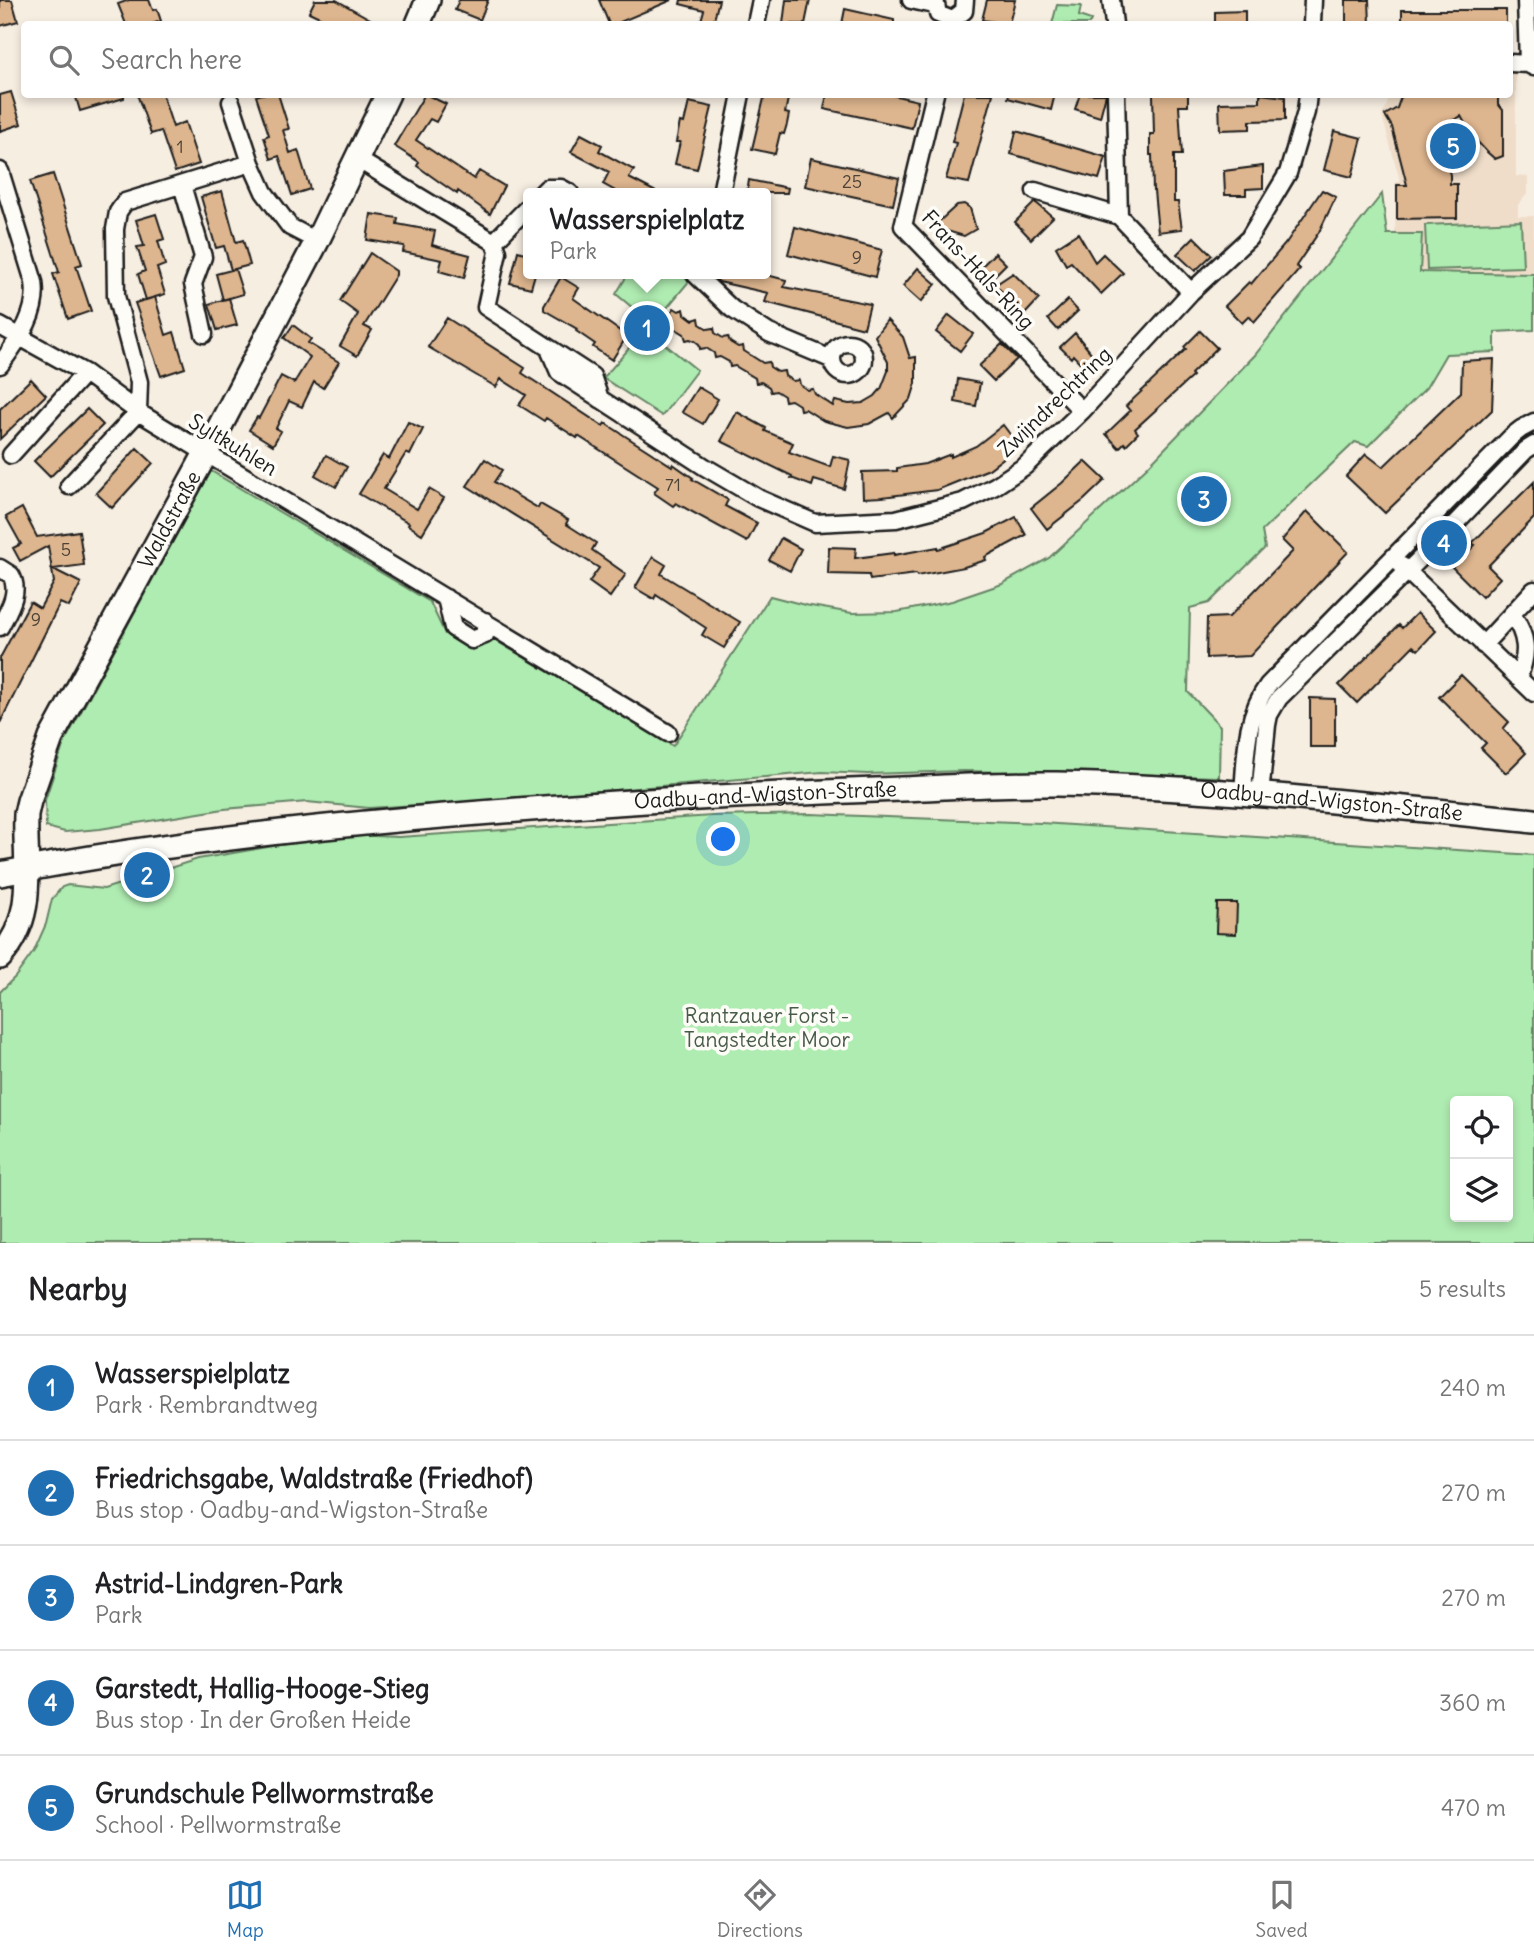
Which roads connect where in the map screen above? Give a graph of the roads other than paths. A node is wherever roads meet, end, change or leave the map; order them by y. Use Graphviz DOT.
graph roads {
  1 [pos="428,0"];
  2 [pos="761,0"];
  3 [pos="911,0"];
  4 [pos="965,0"];
  5 [pos="1111,0"];
  6 [pos="1313,0"];
  7 [pos="1526,0"];
  8 [pos="935,2"];
  9 [pos="419,21"];
  10 [pos="757,21"];
  11 [pos="949,21"];
  12 [pos="952,21"];
  13 [pos="1114,21"];
  14 [pos="1312,21"];
  15 [pos="1513,63"];
  16 [pos="1531,65"];
  17 [pos="386,98"];
  18 [pos="740,98"];
  19 [pos="934,98"];
  20 [pos="1116,98"];
  21 [pos="1308,98"];
  22 [pos="232,102"];
  23 [pos="357,159"];
  24 [pos="251,163"];
  25 [pos="0,171"];
  26 [pos="182,185"];
  27 [pos="722,188"];
  28 [pos="1035,191"];
  29 [pos="523,212"];
  30 [pos="1119,216"];
  31 [pos="317,241"];
  32 [pos="494,242"];
  33 [pos="700,279"];
  34 [pos="1191,292"];
  35 [pos="0,326"];
  36 [pos="204,334"];
  37 [pos="20,337"];
  38 [pos="831,359"];
  39 [pos="0,365"];
  40 [pos="85,373"];
  41 [pos="1082,411"];
  42 [pos="138,412"];
  43 [pos="1534,422"];
  44 [pos="1534,445"];
  45 [pos="206,453"];
  46 [pos="11,455"];
  47 [pos="69,486"];
  48 [pos="1392,556"];
  49 [pos="0,568"];
  50 [pos="1408,571"];
  51 [pos="1534,590"];
  52 [pos="446,598"];
  53 [pos="1512,614"];
  54 [pos="485,621"];
  55 [pos="0,627"];
  56 [pos="1483,645"];
  57 [pos="1518,678"];
  58 [pos="1534,693"];
  59 [pos="668,733"];
  60 [pos="1251,794"];
  61 [pos="1534,821"];
  62 [pos="26,869"];
  63 [pos="0,874"];
  64 [pos="0,957"];
  1 -- 9 [label="main road"];
  2 -- 10 [label="street"];
  3 -- 8 [label="street"];
  4 -- 12 [label="street"];
  5 -- 13 [label="street"];
  6 -- 14 [label="street"];
  7 -- 16 [label="street"];
  8 -- 11 [label="street"];
  15 -- 16 [label="street"];
  17 -- 23 [label="main road, Waldstraße"];
  18 -- 27 [label="street"];
  19 -- 41 [label="street, Frans-Hals-Ring"];
  20 -- 30 [label="street"];
  21 -- 34 [label="street, Zwijndrechtring"];
  22 -- 24 [label="street"];
  23 -- 31 [label="main road, Waldstraße"];
  23 -- 32 [label="street"];
  24 -- 26 [label="street"];
  24 -- 31 [label="street"];
  25 -- 37 [label="street"];
  26 -- 36 [label="street"];
  26 -- 42 [label="street"];
  28 -- 30 [label="street"];
  29 -- 32 [label="street"];
  30 -- 34 [label="street"];
  31 -- 45 [label="main road, Waldstraße"];
  32 -- 41 [label="street, Zwijndrechtring"];
  33 -- 38 [label="street"];
  34 -- 41 [label="street, Zwijndrechtring"];
  35 -- 37 [label="street, Syltkuhlen"];
  37 -- 39 [label="street"];
  37 -- 40 [label="street, Syltkuhlen"];
  40 -- 42 [label="street, Syltkuhlen"];
  40 -- 46 [label="street"];
  42 -- 45 [label="street, Syltkuhlen"];
  42 -- 47 [label="street"];
  43 -- 48 [label="street"];
  44 -- 50 [label="street"];
  45 -- 52 [label="street, Syltkuhlen"];
  45 -- 62 [label="main road, Waldstraße"];
  48 -- 50 [label="street"];
  48 -- 60 [label="street"];
  49 -- 55 [label="street"];
  50 -- 56 [label="street"];
  50 -- 60 [label="street"];
  51 -- 53 [label="street"];
  52 -- 54 [label="street, Syltkuhlen"];
  52 -- 54 [label="street"];
  53 -- 56 [label="street"];
  53 -- 57 [label="street"];
  54 -- 59 [label="street, Syltkuhlen"];
  56 -- 57 [label="street"];
  57 -- 58 [label="street"];
  60 -- 61 [label="main road, Oadby-and-Wigston-Straße"];
  60 -- 62 [label="main road, Oadby-and-Wigston-Straße"];
  62 -- 63 [label="main road, Oadby-and-Wigston-Straße"];
  62 -- 64 [label="main road, Waldstraße"];
}
